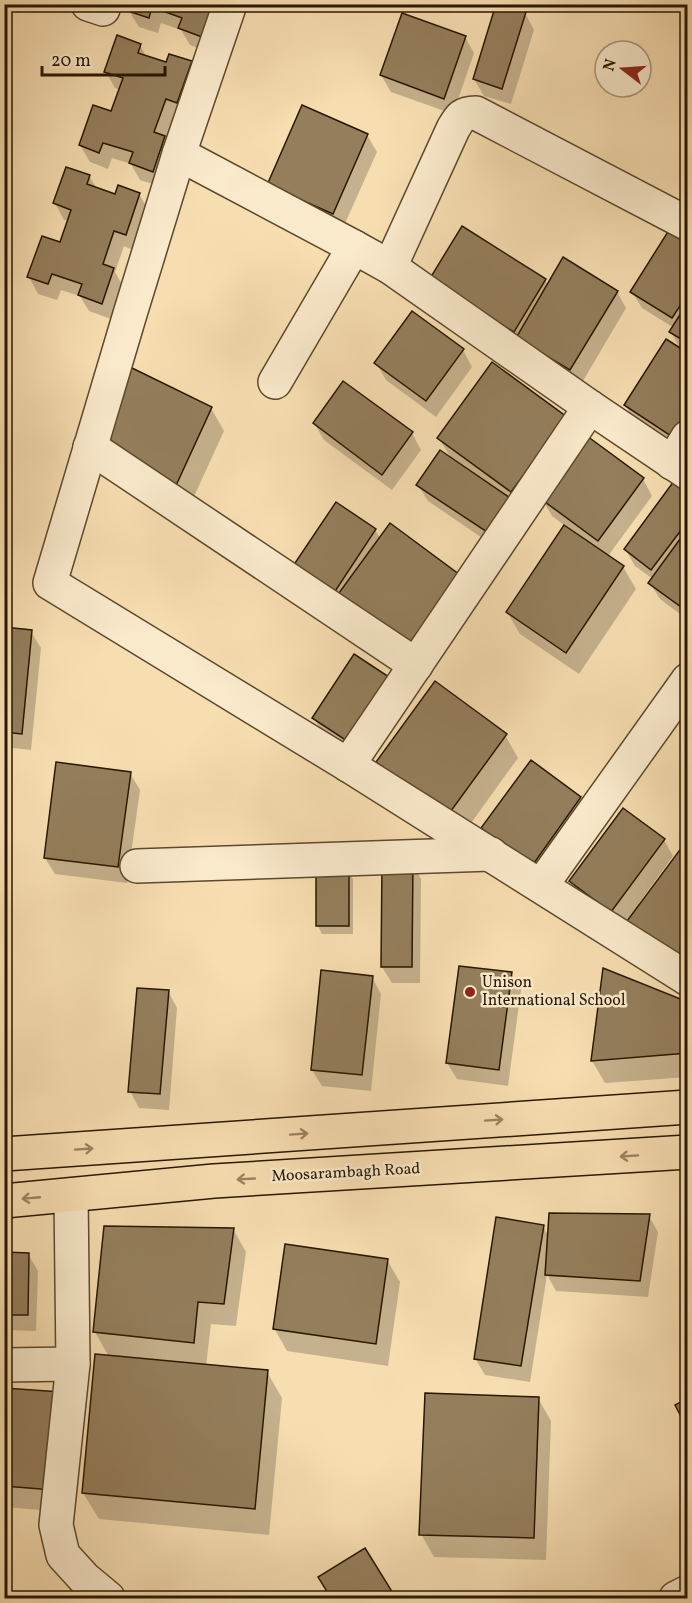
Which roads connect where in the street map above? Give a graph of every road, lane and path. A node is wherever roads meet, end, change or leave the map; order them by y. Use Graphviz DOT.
graph roads {
  1 [pos="230,4"];
  2 [pos="179,154"];
  3 [pos="687,224"];
  4 [pos="354,247"];
  5 [pos="390,267"];
  6 [pos="275,382"];
  7 [pos="590,407"];
  8 [pos="90,447"];
  9 [pos="682,458"];
  10 [pos="416,665"];
  11 [pos="687,680"];
  12 [pos="348,765"];
  13 [pos="491,854"];
  14 [pos="137,866"];
  15 [pos="541,886"];
  16 [pos="687,979"];
  17 [pos="687,1107"];
  18 [pos="687,1152"];
  19 [pos="4,1154"];
  20 [pos="71,1195"];
  21 [pos="4,1200"];
  22 [pos="73,1364"];
  23 [pos="4,1365"];
  24 [pos="687,1592"];
  25 [pos="108,1599"];
  26 [pos="676,1599"];
  1 -- 2 [label="street"];
  2 -- 4 [label="street"];
  2 -- 8 [label="street"];
  3 -- 5 [label="street"];
  4 -- 5 [label="street"];
  4 -- 6 [label="street"];
  5 -- 7 [label="street"];
  7 -- 9 [label="street"];
  7 -- 10 [label="street"];
  8 -- 10 [label="street"];
  8 -- 12 [label="street"];
  10 -- 12 [label="street"];
  11 -- 15 [label="street"];
  12 -- 13 [label="street"];
  13 -- 14 [label="street"];
  13 -- 15 [label="street"];
  15 -- 16 [label="street"];
  19 -- 17 [label="main road, one-way"];
  18 -- 20 [label="main road, Moosarambagh Road, one-way"];
  20 -- 21 [label="main road, Moosarambagh Road, one-way"];
  20 -- 22 [label="street"];
  22 -- 23 [label="street"];
  22 -- 25 [label="street"];
  24 -- 26 [label="street"];
}
